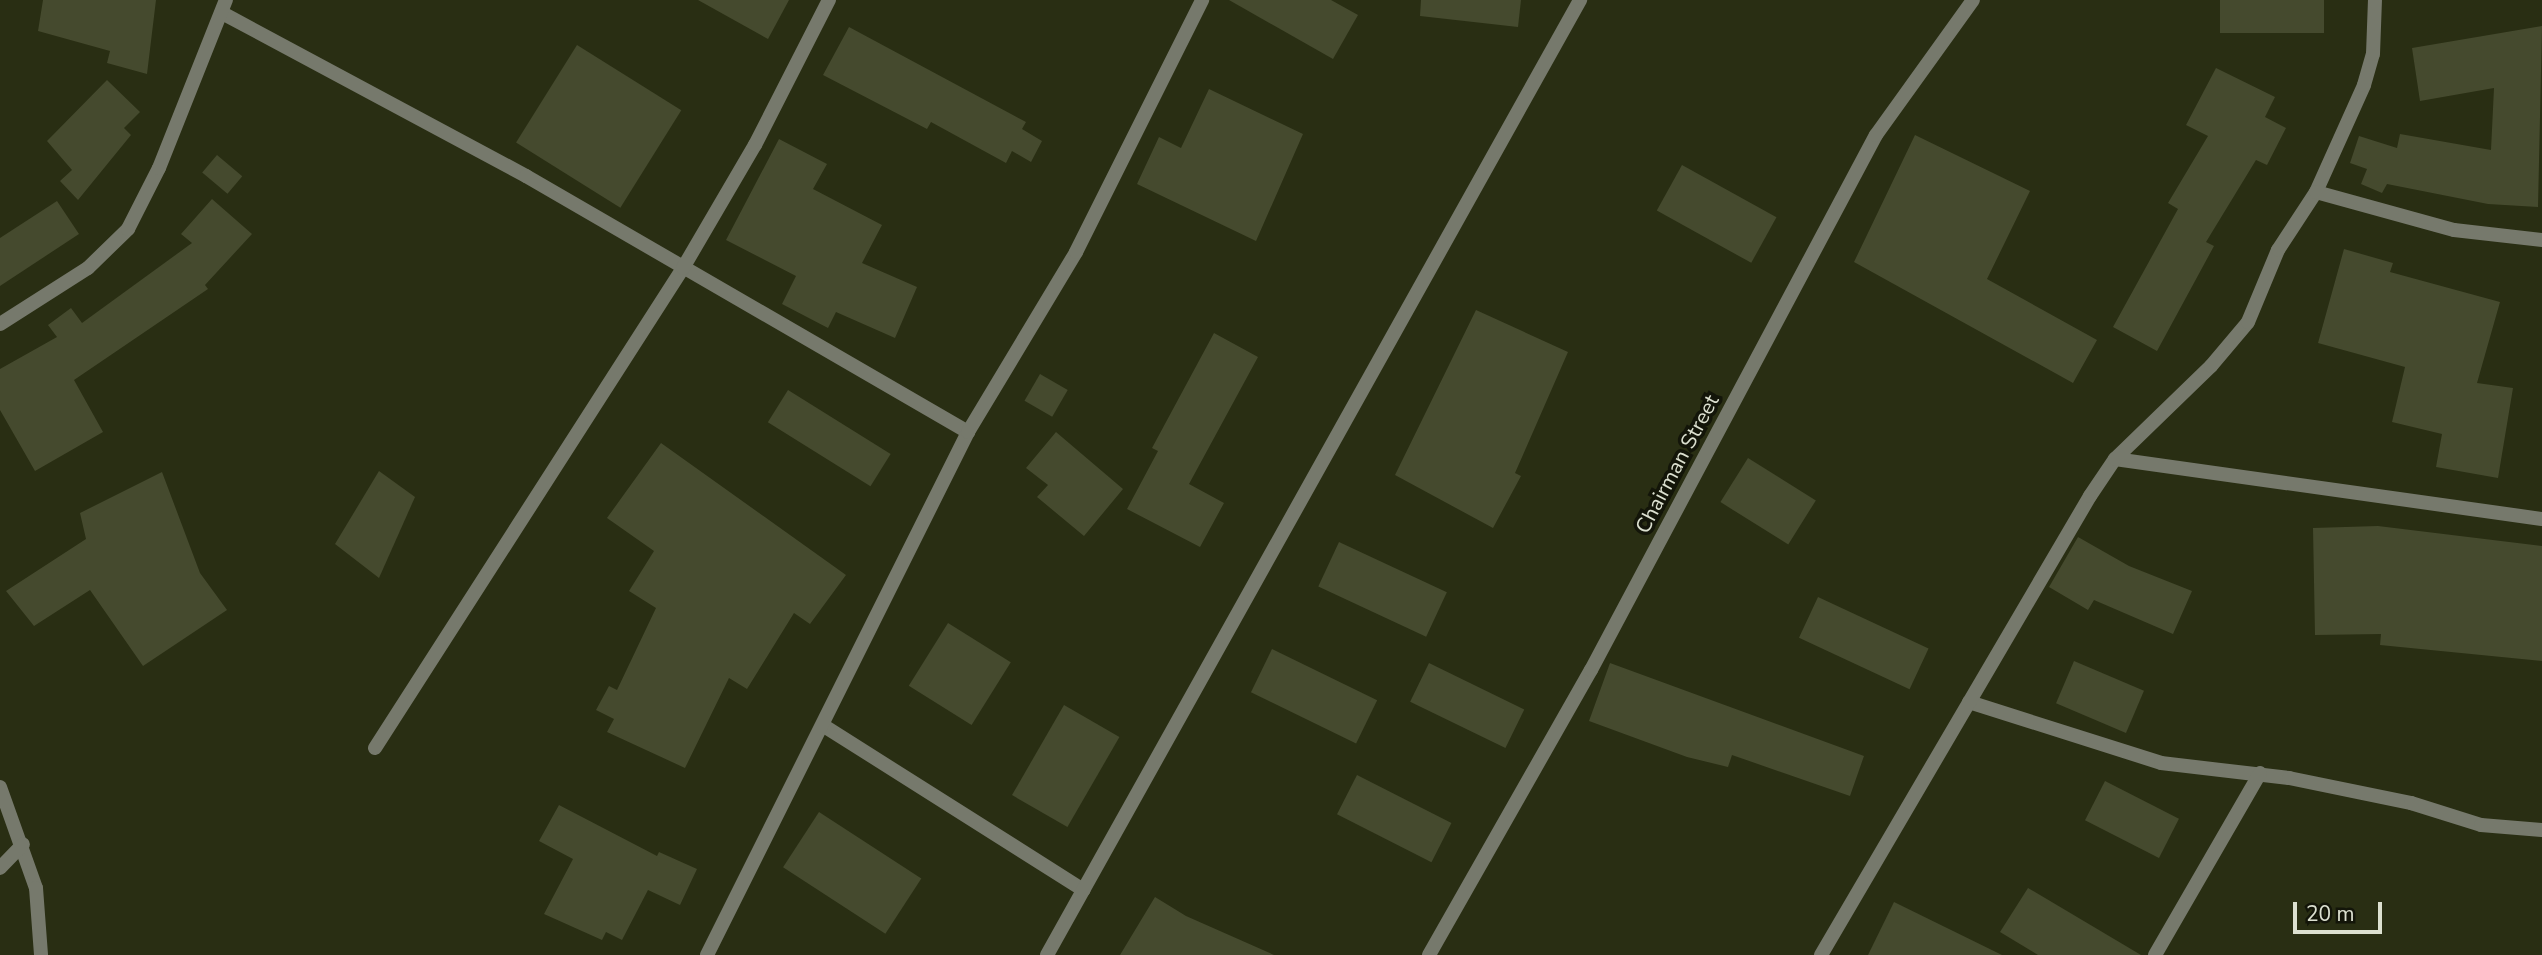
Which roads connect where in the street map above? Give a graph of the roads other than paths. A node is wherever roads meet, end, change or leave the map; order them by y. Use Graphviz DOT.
graph roads {
  1 [pos="829,0"];
  2 [pos="1202,0"];
  3 [pos="1580,0"];
  4 [pos="1973,0"];
  5 [pos="2375,0"];
  6 [pos="225,7"];
  7 [pos="2316,192"];
  8 [pos="2542,240"];
  9 [pos="683,268"];
  10 [pos="0,324"];
  11 [pos="968,432"];
  12 [pos="2115,459"];
  13 [pos="2542,519"];
  14 [pos="1969,702"];
  15 [pos="824,726"];
  16 [pos="375,748"];
  17 [pos="2260,773"];
  18 [pos="0,787"];
  19 [pos="2542,830"];
  20 [pos="23,844"];
  21 [pos="0,869"];
  22 [pos="1083,890"];
  23 [pos="41,955"];
  24 [pos="707,955"];
  25 [pos="1046,955"];
  26 [pos="1429,955"];
  27 [pos="1821,955"];
  28 [pos="2155,955"];
  1 -- 9 [label="street"];
  2 -- 11 [label="street"];
  3 -- 22 [label="street"];
  4 -- 26 [label="street, Chairman Street"];
  5 -- 7 [label="street"];
  6 -- 9 [label="street"];
  6 -- 10 [label="street"];
  7 -- 8 [label="street"];
  7 -- 12 [label="street"];
  9 -- 11 [label="street"];
  9 -- 16 [label="street"];
  11 -- 15 [label="street"];
  12 -- 13 [label="street"];
  12 -- 14 [label="street"];
  14 -- 17 [label="street"];
  14 -- 27 [label="street"];
  15 -- 22 [label="street"];
  15 -- 24 [label="street"];
  17 -- 19 [label="street"];
  17 -- 28 [label="street"];
  18 -- 20 [label="street"];
  20 -- 21 [label="street"];
  20 -- 23 [label="street"];
  22 -- 25 [label="street"];
}
